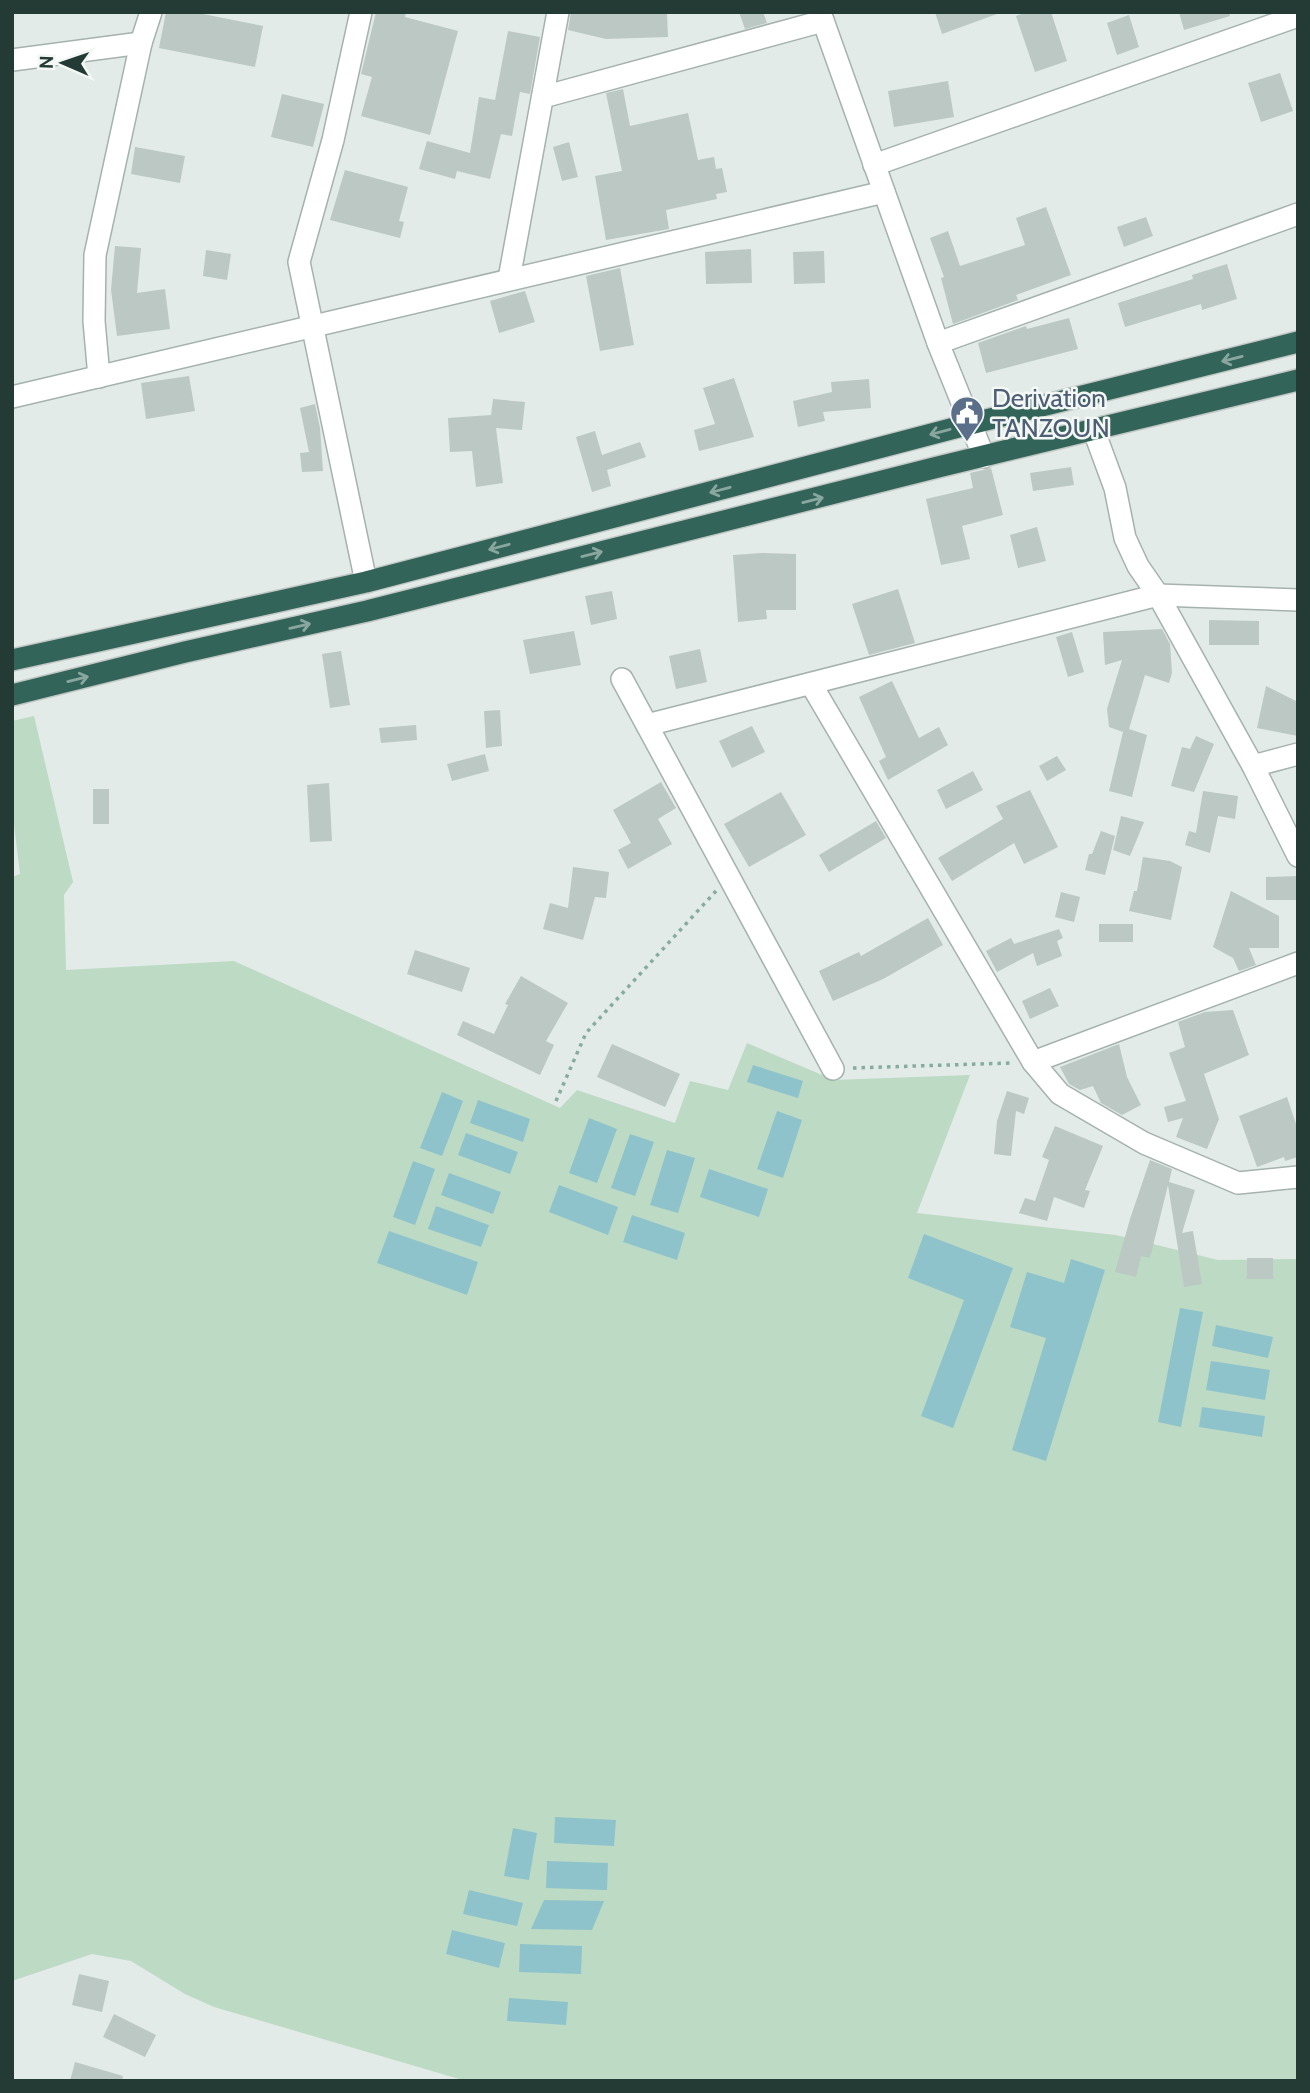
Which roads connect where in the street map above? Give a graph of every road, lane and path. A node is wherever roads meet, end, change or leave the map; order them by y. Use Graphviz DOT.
graph roads {
  1 [pos="151,12"];
  2 [pos="361,12"];
  3 [pos="558,12"];
  4 [pos="1298,16"];
  5 [pos="821,17"];
  6 [pos="141,43"];
  7 [pos="12,60"];
  8 [pos="544,97"];
  9 [pos="874,165"];
  10 [pos="884,192"];
  11 [pos="1298,214"];
  12 [pos="509,279"];
  13 [pos="313,326"];
  14 [pos="1298,342"];
  15 [pos="938,343"];
  16 [pos="99,377"];
  17 [pos="1298,380"];
  18 [pos="12,397"];
  19 [pos="970,424"];
  20 [pos="1094,431"];
  21 [pos="984,457"];
  22 [pos="366,582"];
  23 [pos="1158,595"];
  24 [pos="1298,600"];
  25 [pos="12,660"];
  26 [pos="622,679"];
  27 [pos="811,684"];
  28 [pos="12,695"];
  29 [pos="647,725"];
  30 [pos="1298,754"];
  31 [pos="1253,766"];
  32 [pos="1298,856"];
  33 [pos="729,877"];
  34 [pos="1298,963"];
  35 [pos="1033,1062"];
  36 [pos="833,1069"];
  37 [pos="556,1101"];
  38 [pos="1298,1177"];
  1 -- 6 [label="street"];
  2 -- 13 [label="street"];
  3 -- 8 [label="street"];
  4 -- 9 [label="street"];
  5 -- 8 [label="street"];
  5 -- 9 [label="street"];
  6 -- 7 [label="street"];
  6 -- 16 [label="street"];
  8 -- 12 [label="street"];
  9 -- 10 [label="street"];
  10 -- 12 [label="street"];
  10 -- 15 [label="street"];
  11 -- 15 [label="street"];
  12 -- 13 [label="street"];
  13 -- 16 [label="street"];
  13 -- 22 [label="street"];
  14 -- 19 [label="highway, one-way"];
  15 -- 19 [label="street"];
  16 -- 18 [label="street"];
  17 -- 20 [label="highway"];
  19 -- 21 [label="street"];
  19 -- 22 [label="highway, one-way"];
  20 -- 21 [label="highway"];
  20 -- 23 [label="street"];
  28 -- 21 [label="highway, one-way"];
  22 -- 25 [label="highway"];
  23 -- 24 [label="street"];
  23 -- 27 [label="street"];
  23 -- 31 [label="street"];
  26 -- 29 [label="street"];
  27 -- 29 [label="street"];
  27 -- 35 [label="street"];
  29 -- 33 [label="street"];
  30 -- 31 [label="street"];
  31 -- 32 [label="street"];
  33 -- 36 [label="street"];
  33 -- 37 [label="path"];
  34 -- 35 [label="street"];
  35 -- 36 [label="path"];
  35 -- 38 [label="street"];
}
